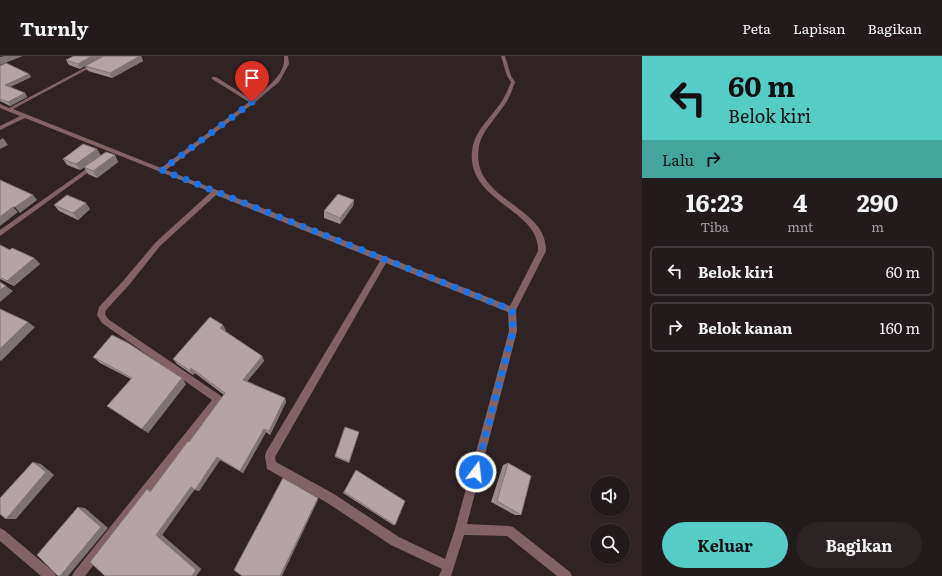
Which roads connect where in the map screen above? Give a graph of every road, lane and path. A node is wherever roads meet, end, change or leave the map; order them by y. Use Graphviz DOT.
graph roads {
  1 [pos="110,56"];
  2 [pos="286,56"];
  3 [pos="503,56"];
  4 [pos="214,78"];
  5 [pos="252,102"];
  6 [pos="0,106"];
  7 [pos="8,110"];
  8 [pos="24,116"];
  9 [pos="0,128"];
  10 [pos="114,151"];
  11 [pos="108,155"];
  12 [pos="102,160"];
  13 [pos="162,170"];
  14 [pos="216,191"];
  15 [pos="0,234"];
  16 [pos="385,259"];
  17 [pos="512,310"];
  18 [pos="460,529"];
  19 [pos="0,534"];
  20 [pos="448,566"];
  21 [pos="50,576"];
  22 [pos="78,576"];
  23 [pos="445,576"];
  24 [pos="566,576"];
  1 -- 7 [label="street"];
  2 -- 5 [label="street"];
  3 -- 17 [label="street"];
  4 -- 5 [label="street"];
  5 -- 13 [label="street"];
  6 -- 7 [label="street"];
  7 -- 8 [label="street"];
  8 -- 9 [label="street"];
  8 -- 10 [label="street"];
  10 -- 11 [label="street"];
  10 -- 13 [label="street"];
  12 -- 15 [label="street"];
  13 -- 14 [label="street"];
  14 -- 16 [label="street"];
  14 -- 22 [label="street"];
  16 -- 17 [label="street"];
  16 -- 20 [label="street"];
  17 -- 18 [label="street"];
  18 -- 20 [label="street"];
  18 -- 24 [label="street"];
  19 -- 21 [label="street"];
  20 -- 23 [label="street"];
}
